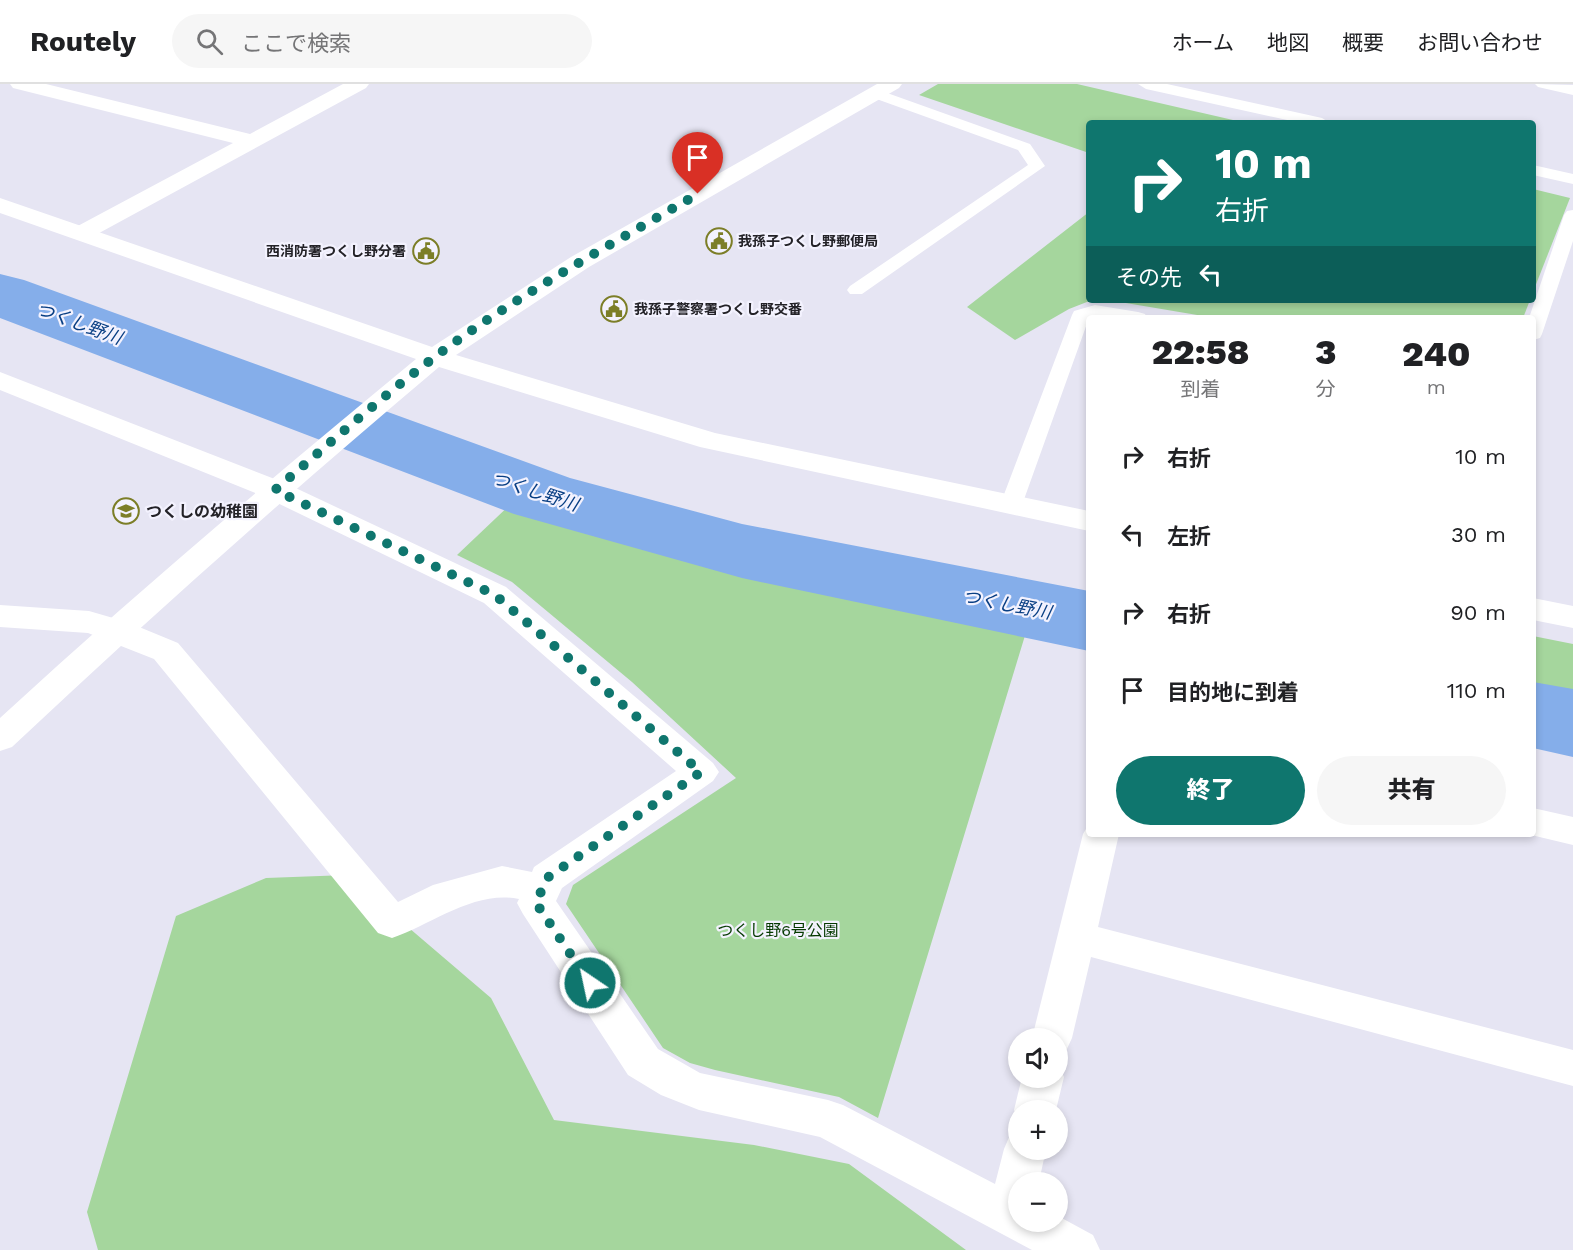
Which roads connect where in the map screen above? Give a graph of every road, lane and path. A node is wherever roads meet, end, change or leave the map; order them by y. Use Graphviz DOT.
graph roads {
  1 [pos="20,84"];
  2 [pos="359,84"];
  3 [pos="1146,84"];
  4 [pos="1543,84"];
  5 [pos="884,89"];
  6 [pos="1573,90"];
  7 [pos="1308,120"];
  8 [pos="253,141"];
  9 [pos="1536,171"];
  10 [pos="1573,179"];
  11 [pos="0,205"];
  12 [pos="1573,215"];
  13 [pos="82,233"];
  14 [pos="856,290"];
  15 [pos="1120,315"];
  16 [pos="1536,325"];
  17 [pos="435,357"];
  18 [pos="0,380"];
  19 [pos="275,490"];
  20 [pos="1011,505"];
  21 [pos="1086,520"];
  22 [pos="1536,610"];
  23 [pos="0,616"];
  24 [pos="1573,617"];
  25 [pos="116,630"];
  26 [pos="0,738"];
  27 [pos="1536,823"];
  28 [pos="1573,831"];
  29 [pos="1100,837"];
  30 [pos="543,888"];
  31 [pos="1076,937"];
  32 [pos="1054,1028"];
  33 [pos="1573,1068"];
  34 [pos="1008,1213"];
  35 [pos="1043,1232"];
  36 [pos="1077,1250"];
  1 -- 8 [label="street"];
  2 -- 8 [label="street"];
  3 -- 7 [label="lane"];
  4 -- 6 [label="lane"];
  5 -- 14 [label="lane"];
  5 -- 17 [label="street"];
  8 -- 13 [label="street"];
  9 -- 10 [label="lane"];
  11 -- 13 [label="street"];
  12 -- 16 [label="lane"];
  13 -- 17 [label="street"];
  15 -- 20 [label="lane"];
  17 -- 19 [label="street"];
  17 -- 20 [label="street"];
  18 -- 19 [label="street"];
  19 -- 25 [label="street"];
  19 -- 30 [label="street"];
  20 -- 21 [label="street"];
  22 -- 24 [label="street"];
  23 -- 25 [label="street"];
  25 -- 26 [label="street"];
  25 -- 30 [label="street"];
  27 -- 28 [label="street"];
  29 -- 31 [label="street"];
  30 -- 34 [label="street"];
  31 -- 32 [label="street"];
  31 -- 33 [label="street"];
  35 -- 36 [label="street"];
}
